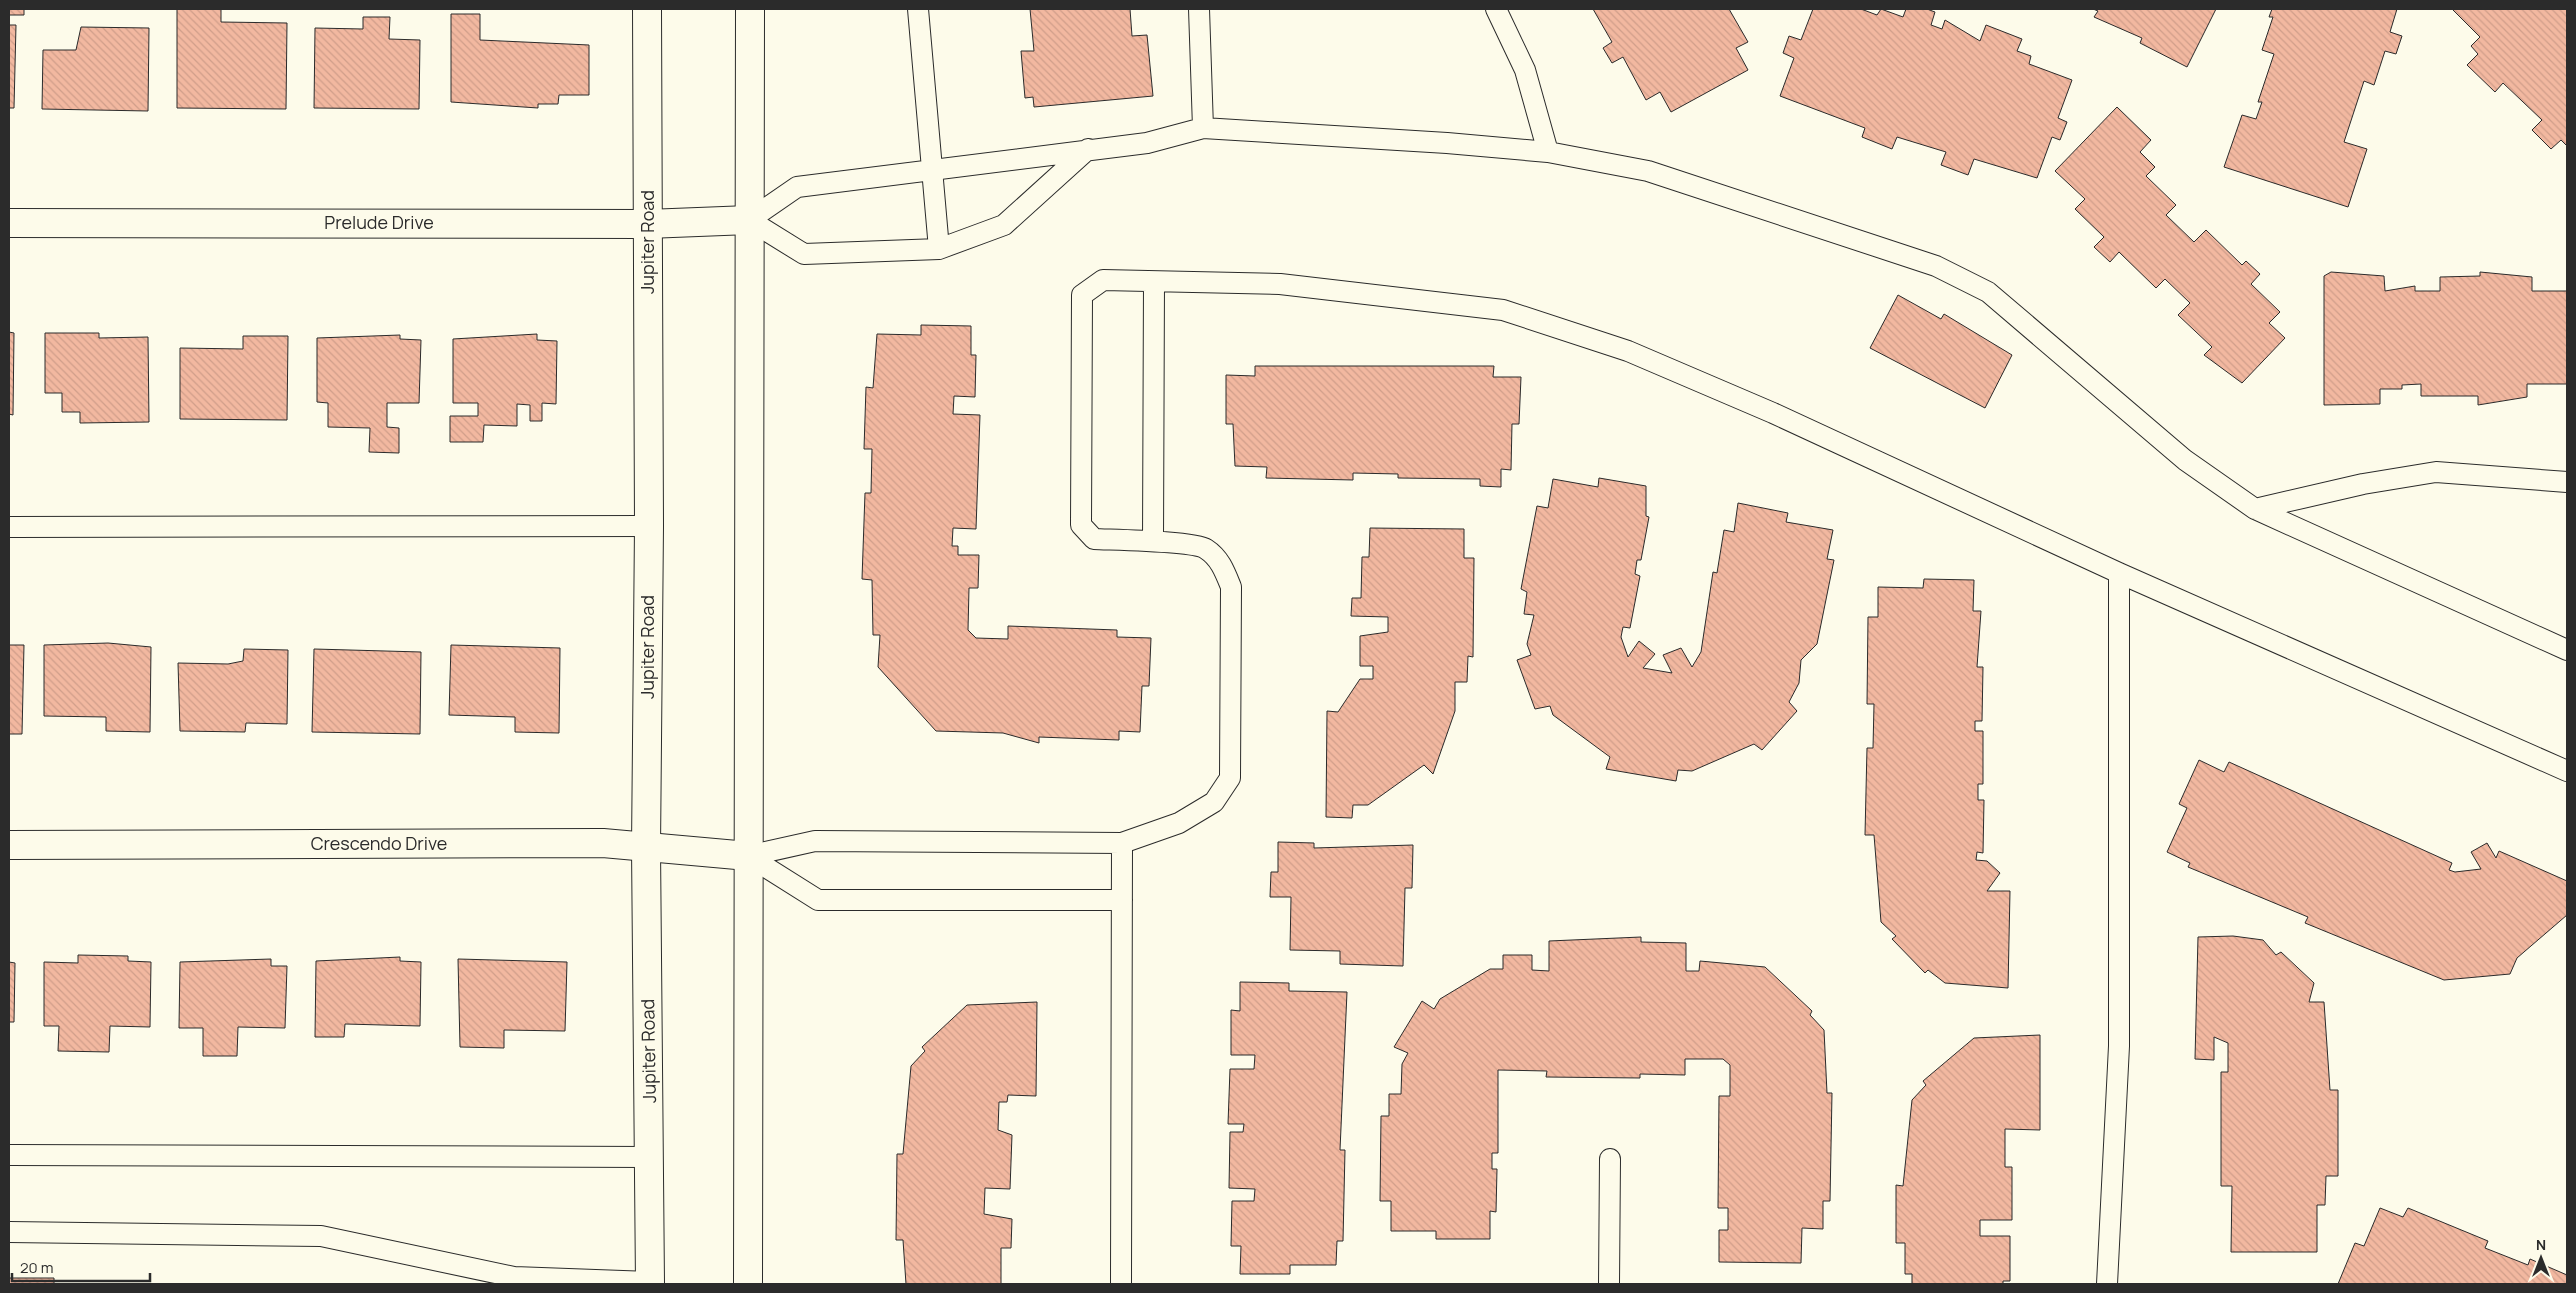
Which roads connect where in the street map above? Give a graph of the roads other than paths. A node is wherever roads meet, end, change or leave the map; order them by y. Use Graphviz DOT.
graph roads {
  1 [pos="648,9"];
  2 [pos="750,9"];
  3 [pos="918,9"];
  4 [pos="1199,9"];
  5 [pos="1496,9"];
  6 [pos="1203,128"];
  7 [pos="1088,150"];
  8 [pos="1548,152"];
  9 [pos="930,172"];
  10 [pos="749,220"];
  11 [pos="9,223"];
  12 [pos="648,224"];
  13 [pos="938,249"];
  14 [pos="1154,282"];
  15 [pos="2567,482"];
  16 [pos="2255,510"];
  17 [pos="649,526"];
  18 [pos="9,527"];
  19 [pos="1153,541"];
  20 [pos="2119,572"];
  21 [pos="2567,650"];
  22 [pos="2567,771"];
  23 [pos="1122,843"];
  24 [pos="9,845"];
  25 [pos="646,848"];
  26 [pos="748,856"];
  27 [pos="1122,900"];
  28 [pos="9,1155"];
  29 [pos="650,1157"];
  30 [pos="1610,1159"];
  31 [pos="9,1232"];
  32 [pos="514,1281"];
  33 [pos="650,1283"];
  34 [pos="748,1284"];
  35 [pos="1121,1284"];
  36 [pos="1609,1284"];
  37 [pos="2107,1284"];
  1 -- 12 [label="main road, Jupiter Road"];
  2 -- 10 [label="main road"];
  3 -- 9 [label="lane"];
  4 -- 6 [label="lane"];
  5 -- 8 [label="lane"];
  6 -- 7 [label="lane"];
  6 -- 8 [label="lane"];
  7 -- 9 [label="lane"];
  7 -- 13 [label="lane"];
  8 -- 16 [label="lane"];
  9 -- 10 [label="lane"];
  9 -- 13 [label="lane"];
  10 -- 12 [label="main road, Prelude Drive"];
  10 -- 13 [label="lane"];
  10 -- 26 [label="main road"];
  11 -- 12 [label="main road, Prelude Drive"];
  12 -- 17 [label="main road, Jupiter Road"];
  14 -- 19 [label="lane"];
  14 -- 19 [label="lane"];
  14 -- 20 [label="lane"];
  15 -- 16 [label="lane"];
  16 -- 21 [label="lane"];
  17 -- 18 [label="lane"];
  17 -- 25 [label="main road, Jupiter Road"];
  19 -- 23 [label="lane"];
  20 -- 22 [label="lane"];
  20 -- 37 [label="lane"];
  23 -- 26 [label="lane"];
  23 -- 27 [label="lane"];
  24 -- 25 [label="main road, Crescendo Drive"];
  25 -- 26 [label="main road, Crescendo Drive"];
  25 -- 29 [label="main road, Jupiter Road"];
  26 -- 27 [label="lane"];
  26 -- 34 [label="main road"];
  27 -- 35 [label="lane"];
  28 -- 29 [label="lane"];
  29 -- 33 [label="main road, Jupiter Road"];
  30 -- 36 [label="lane"];
  31 -- 32 [label="lane"];
  32 -- 33 [label="lane"];
}
